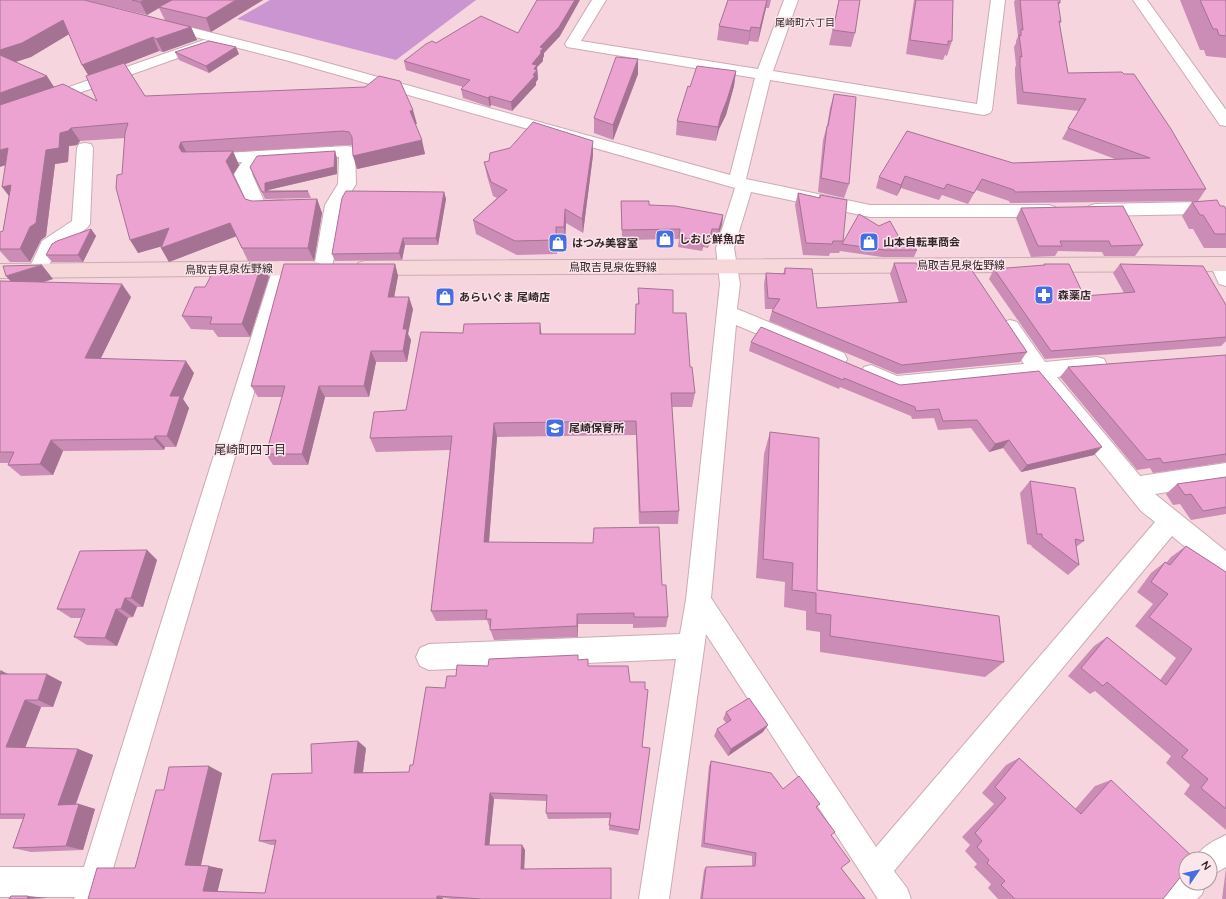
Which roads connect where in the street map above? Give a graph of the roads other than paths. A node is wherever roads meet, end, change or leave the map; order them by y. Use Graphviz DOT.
graph roads {
  1 [pos="600,0"];
  2 [pos="791,0"];
  3 [pos="998,0"];
  4 [pos="1140,0"];
  5 [pos="170,11"];
  6 [pos="219,39"];
  7 [pos="764,74"];
  8 [pos="0,116"];
  9 [pos="1226,121"];
  10 [pos="84,148"];
  11 [pos="254,157"];
  12 [pos="194,160"];
  13 [pos="741,184"];
  14 [pos="296,206"];
  15 [pos="1201,208"];
  16 [pos="728,267"];
  17 [pos="282,268"];
  18 [pos="336,268"];
  19 [pos="1224,269"];
  20 [pos="0,271"];
  21 [pos="37,271"];
  22 [pos="999,311"];
  23 [pos="727,313"];
  24 [pos="1117,364"];
  25 [pos="1039,369"];
  26 [pos="1226,473"];
  27 [pos="1135,487"];
  28 [pos="1171,521"];
  29 [pos="1222,558"];
  30 [pos="698,600"];
  31 [pos="692,646"];
  32 [pos="429,657"];
  33 [pos="875,871"];
  34 [pos="0,882"];
  35 [pos="92,891"];
  36 [pos="1184,891"];
  37 [pos="654,899"];
  38 [pos="896,899"];
  39 [pos="1177,899"];
  1 -- 7 [label="street"];
  2 -- 7 [label="street"];
  3 -- 7 [label="street"];
  4 -- 9 [label="street"];
  5 -- 6 [label="street"];
  6 -- 8 [label="street"];
  6 -- 13 [label="street"];
  7 -- 13 [label="street"];
  10 -- 21 [label="street"];
  11 -- 12 [label="street"];
  11 -- 14 [label="street"];
  11 -- 18 [label="street"];
  13 -- 15 [label="street"];
  13 -- 16 [label="street"];
  16 -- 18 [label="main road, 鳥取吉見泉佐野線"];
  16 -- 19 [label="main road, 鳥取吉見泉佐野線"];
  16 -- 23 [label="street"];
  17 -- 18 [label="main road, 鳥取吉見泉佐野線"];
  17 -- 21 [label="main road, 鳥取吉見泉佐野線"];
  17 -- 35 [label="street"];
  20 -- 21 [label="main road, 鳥取吉見泉佐野線"];
  22 -- 25 [label="street"];
  23 -- 25 [label="street"];
  23 -- 30 [label="street"];
  24 -- 25 [label="street"];
  25 -- 27 [label="street"];
  26 -- 27 [label="street"];
  27 -- 28 [label="street"];
  28 -- 29 [label="street"];
  28 -- 33 [label="street"];
  30 -- 31 [label="street"];
  30 -- 33 [label="street"];
  31 -- 32 [label="street"];
  31 -- 37 [label="street"];
  33 -- 38 [label="street"];
  34 -- 35 [label="street"];
  36 -- 39 [label="street"];
}
